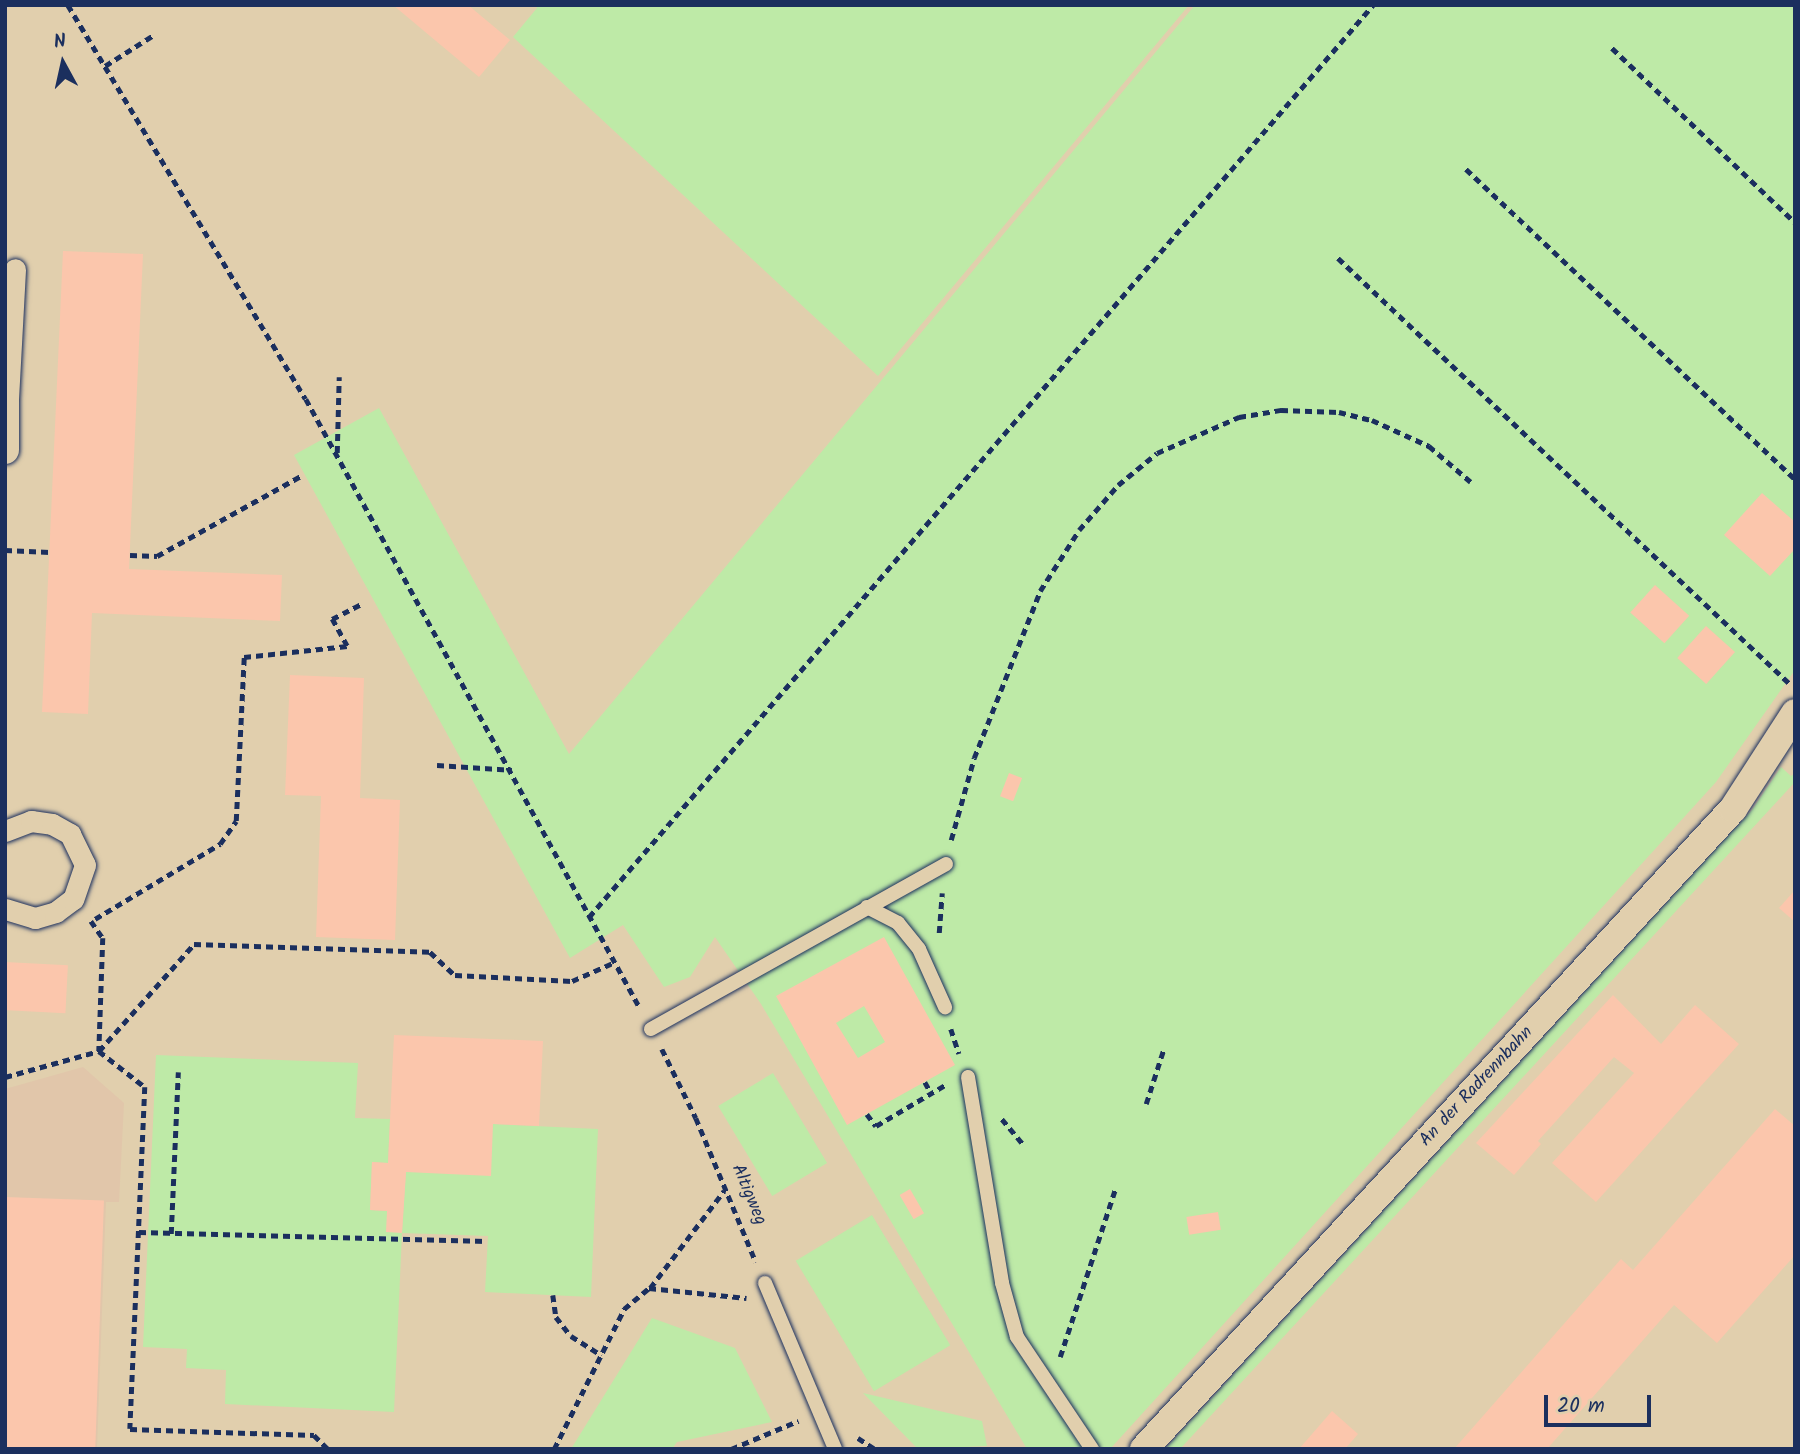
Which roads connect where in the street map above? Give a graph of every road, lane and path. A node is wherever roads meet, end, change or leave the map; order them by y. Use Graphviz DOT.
graph roads {
  1 [pos="68,5"];
  2 [pos="1373,5"];
  3 [pos="152,36"];
  4 [pos="1612,48"];
  5 [pos="105,66"];
  6 [pos="1466,169"];
  7 [pos="1795,222"];
  8 [pos="1338,258"];
  9 [pos="15,269"];
  10 [pos="340,377"];
  11 [pos="7,399"];
  12 [pos="5,450"];
  13 [pos="337,454"];
  14 [pos="301,475"];
  15 [pos="1795,479"];
  16 [pos="1471,482"];
  17 [pos="5,550"];
  18 [pos="50,552"];
  19 [pos="130,555"];
  20 [pos="363,603"];
  21 [pos="1795,688"];
  22 [pos="1795,713"];
  23 [pos="437,765"];
  24 [pos="512,770"];
  25 [pos="5,831"];
  26 [pos="946,864"];
  27 [pos="73,899"];
  28 [pos="867,907"];
  29 [pos="5,909"];
  30 [pos="589,917"];
  31 [pos="91,922"];
  32 [pos="615,962"];
  33 [pos="945,1007"];
  34 [pos="651,1029"];
  35 [pos="1164,1048"];
  36 [pos="99,1051"];
  37 [pos="178,1072"];
  38 [pos="5,1077"];
  39 [pos="961,1078"];
  40 [pos="925,1082"];
  41 [pos="931,1093"];
  42 [pos="1146,1104"];
  43 [pos="867,1114"];
  44 [pos="1115,1190"];
  45 [pos="724,1191"];
  46 [pos="139,1232"];
  47 [pos="171,1234"];
  48 [pos="487,1241"];
  49 [pos="765,1283"];
  50 [pos="649,1288"];
  51 [pos="554,1295"];
  52 [pos="774,1301"];
  53 [pos="601,1355"];
  54 [pos="1050,1392"];
  55 [pos="818,1413"];
  56 [pos="328,1449"];
  57 [pos="554,1449"];
  58 [pos="731,1449"];
  59 [pos="835,1449"];
  60 [pos="1092,1449"];
  61 [pos="1144,1449"];
  1 -- 5 [label="path, Altigweg"];
  2 -- 30 [label="path"];
  3 -- 5 [label="path"];
  4 -- 7 [label="path"];
  5 -- 13 [label="path, Altigweg"];
  6 -- 15 [label="path"];
  8 -- 21 [label="path"];
  9 -- 11 [label="street"];
  10 -- 13 [label="path"];
  11 -- 12 [label="street"];
  13 -- 24 [label="path, Altigweg"];
  14 -- 19 [label="path"];
  16 -- 26 [label="path"];
  17 -- 18 [label="path"];
  20 -- 31 [label="path"];
  22 -- 61 [label="street, An der Radrennbahn"];
  23 -- 24 [label="path"];
  24 -- 30 [label="path, Altigweg"];
  25 -- 27 [label="street"];
  26 -- 28 [label="lane"];
  27 -- 29 [label="street"];
  27 -- 31 [label="path"];
  28 -- 33 [label="lane"];
  28 -- 34 [label="lane"];
  30 -- 32 [label="path, Altigweg"];
  31 -- 36 [label="path"];
  32 -- 34 [label="path, Altigweg"];
  32 -- 36 [label="path"];
  34 -- 45 [label="path, Altigweg"];
  35 -- 42 [label="path"];
  36 -- 38 [label="path"];
  36 -- 46 [label="path"];
  37 -- 47 [label="path"];
  39 -- 41 [label="path"];
  39 -- 54 [label="lane"];
  40 -- 41 [label="path"];
  41 -- 43 [label="path"];
  44 -- 54 [label="path"];
  45 -- 49 [label="path, Altigweg"];
  45 -- 50 [label="path"];
  46 -- 47 [label="path"];
  46 -- 56 [label="path"];
  47 -- 48 [label="path"];
  49 -- 52 [label="lane"];
  50 -- 52 [label="path"];
  50 -- 53 [label="path"];
  51 -- 53 [label="path"];
  52 -- 55 [label="lane"];
  53 -- 57 [label="path"];
  54 -- 60 [label="lane"];
  55 -- 58 [label="path"];
  55 -- 59 [label="lane"];
}
